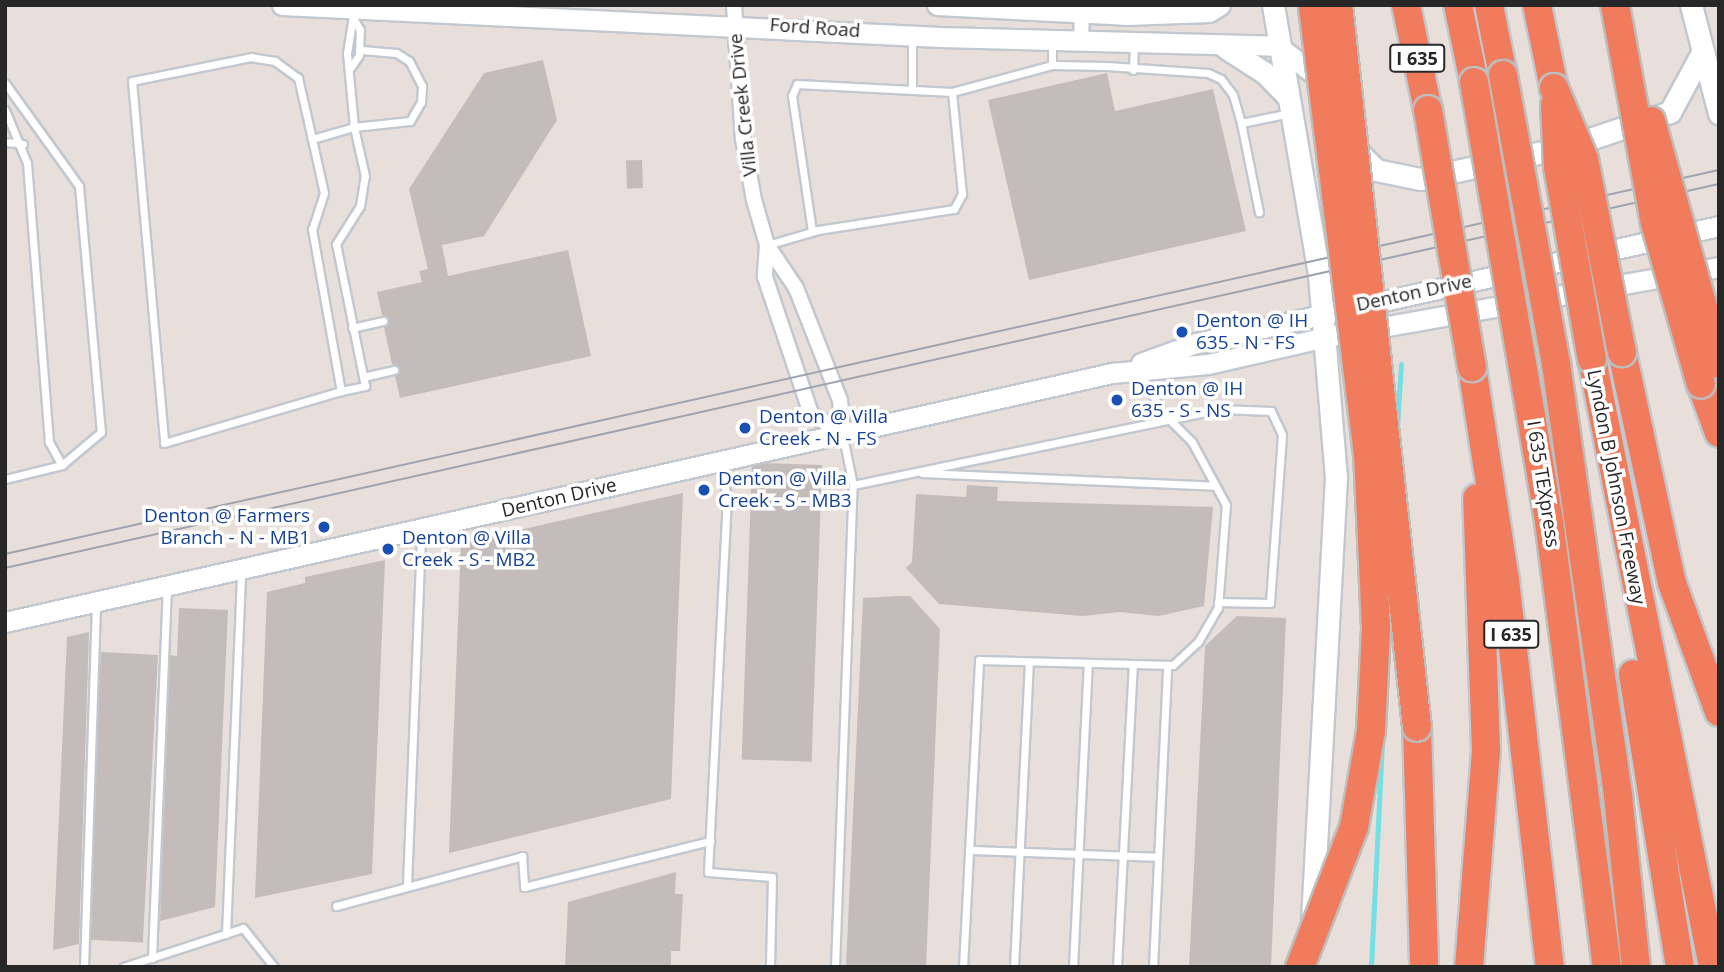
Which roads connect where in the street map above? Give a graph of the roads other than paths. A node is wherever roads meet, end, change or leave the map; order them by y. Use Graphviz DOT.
graph roads {
  1 [pos="282,5"];
  2 [pos="937,5"];
  3 [pos="1220,5"];
  4 [pos="1273,5"];
  5 [pos="1312,5"];
  6 [pos="1338,5"];
  7 [pos="1406,5"];
  8 [pos="1458,5"];
  9 [pos="1489,5"];
  10 [pos="1537,5"];
  11 [pos="1617,5"];
  12 [pos="1691,5"];
  13 [pos="354,11"];
  14 [pos="1082,13"];
  15 [pos="734,14"];
  16 [pos="912,35"];
  17 [pos="1052,40"];
  18 [pos="1081,41"];
  19 [pos="1134,44"];
  20 [pos="1278,46"];
  21 [pos="1226,48"];
  22 [pos="359,50"];
  23 [pos="1703,51"];
  24 [pos="1052,65"];
  25 [pos="351,67"];
  26 [pos="1133,70"];
  27 [pos="1552,78"];
  28 [pos="5,83"];
  29 [pos="912,87"];
  30 [pos="1331,89"];
  31 [pos="952,92"];
  32 [pos="1289,105"];
  33 [pos="5,110"];
  34 [pos="1719,113"];
  35 [pos="1241,123"];
  36 [pos="354,127"];
  37 [pos="312,139"];
  38 [pos="5,142"];
  39 [pos="23,144"];
  40 [pos="1259,212"];
  41 [pos="1719,226"];
  42 [pos="812,231"];
  43 [pos="767,245"];
  44 [pos="1719,268"];
  45 [pos="1323,313"];
  46 [pos="383,321"];
  47 [pos="352,328"];
  48 [pos="1326,337"];
  49 [pos="1719,364"];
  50 [pos="1472,367"];
  51 [pos="394,370"];
  52 [pos="1139,370"];
  53 [pos="1112,373"];
  54 [pos="363,377"];
  55 [pos="341,391"];
  56 [pos="1168,419"];
  57 [pos="843,433"];
  58 [pos="1719,433"];
  59 [pos="1605,446"];
  60 [pos="720,461"];
  61 [pos="62,465"];
  62 [pos="911,473"];
  63 [pos="5,479"];
  64 [pos="853,485"];
  65 [pos="1215,485"];
  66 [pos="421,529"];
  67 [pos="241,569"];
  68 [pos="167,586"];
  69 [pos="96,602"];
  70 [pos="1218,602"];
  71 [pos="5,622"];
  72 [pos="1029,661"];
  73 [pos="1088,663"];
  74 [pos="1133,664"];
  75 [pos="1167,665"];
  76 [pos="1719,712"];
  77 [pos="710,841"];
  78 [pos="969,850"];
  79 [pos="1020,852"];
  80 [pos="1079,854"];
  81 [pos="1123,856"];
  82 [pos="1158,857"];
  83 [pos="407,885"];
  84 [pos="1543,902"];
  85 [pos="336,906"];
  86 [pos="226,934"];
  87 [pos="152,958"];
  88 [pos="1469,965"];
  89 [pos="84,967"];
  90 [pos="123,967"];
  91 [pos="274,967"];
  92 [pos="769,967"];
  93 [pos="835,967"];
  94 [pos="963,967"];
  95 [pos="1014,967"];
  96 [pos="1073,967"];
  97 [pos="1117,967"];
  98 [pos="1153,967"];
  99 [pos="1300,967"];
  100 [pos="1310,967"];
  101 [pos="1424,967"];
  102 [pos="1550,967"];
  103 [pos="1565,967"];
  104 [pos="1607,967"];
  105 [pos="1636,967"];
  106 [pos="1680,967"];
  107 [pos="1713,967"];
  1 -- 13 [label="street, Ford Road"];
  2 -- 14 [label="street"];
  3 -- 14 [label="street"];
  4 -- 20 [label="main road"];
  5 -- 30 [label="main road"];
  5 -- 99 [label="highway, bridge"];
  6 -- 101 [label="highway, bridge"];
  7 -- 50 [label="highway, I 635, bridge"];
  8 -- 104 [label="highway, I 635 TEXpress, bridge"];
  9 -- 105 [label="highway, I 635 TEXpress, bridge"];
  10 -- 27 [label="highway, Lyndon B Johnson Freeway"];
  11 -- 49 [label="highway, bridge"];
  11 -- 58 [label="highway, bridge"];
  12 -- 23 [label="main road"];
  13 -- 15 [label="street, Ford Road"];
  13 -- 22 [label="lane"];
  13 -- 25 [label="lane"];
  14 -- 18 [label="street"];
  15 -- 16 [label="street, Ford Road"];
  15 -- 43 [label="street, Villa Creek Drive"];
  16 -- 17 [label="street, Ford Road"];
  16 -- 29 [label="lane"];
  17 -- 18 [label="street, Ford Road"];
  17 -- 24 [label="lane"];
  18 -- 19 [label="street, Ford Road"];
  19 -- 21 [label="street, Ford Road"];
  19 -- 26 [label="lane"];
  20 -- 21 [label="street, Ford Road"];
  20 -- 30 [label="street"];
  20 -- 32 [label="main road"];
  21 -- 32 [label="main road"];
  22 -- 25 [label="lane"];
  22 -- 36 [label="lane"];
  23 -- 30 [label="main road"];
  23 -- 34 [label="main road"];
  24 -- 26 [label="lane"];
  24 -- 31 [label="lane"];
  25 -- 36 [label="lane"];
  26 -- 35 [label="lane"];
  27 -- 59 [label="highway, Lyndon B Johnson Freeway, bridge"];
  27 -- 76 [label="highway, bridge"];
  28 -- 61 [label="lane"];
  29 -- 31 [label="lane"];
  29 -- 42 [label="lane"];
  31 -- 42 [label="lane"];
  32 -- 35 [label="lane"];
  32 -- 45 [label="main road"];
  33 -- 39 [label="lane"];
  35 -- 40 [label="lane"];
  36 -- 37 [label="lane"];
  36 -- 47 [label="lane"];
  37 -- 55 [label="lane"];
  37 -- 55 [label="lane"];
  38 -- 39 [label="lane"];
  39 -- 61 [label="lane"];
  41 -- 45 [label="street, Denton Drive"];
  42 -- 43 [label="lane"];
  43 -- 57 [label="street, Villa Creek Drive"];
  43 -- 57 [label="street, Villa Creek Drive"];
  44 -- 48 [label="street, Denton Drive"];
  45 -- 48 [label="main road"];
  45 -- 53 [label="street, Denton Drive"];
  46 -- 47 [label="lane"];
  47 -- 54 [label="lane"];
  48 -- 52 [label="street, Denton Drive"];
  48 -- 100 [label="main road"];
  50 -- 84 [label="highway, I 635"];
  50 -- 88 [label="highway"];
  51 -- 54 [label="lane"];
  52 -- 53 [label="street, Denton Drive"];
  52 -- 56 [label="lane"];
  53 -- 57 [label="street, Denton Drive"];
  54 -- 55 [label="lane"];
  56 -- 62 [label="lane"];
  56 -- 65 [label="lane"];
  56 -- 70 [label="lane"];
  57 -- 60 [label="street, Denton Drive"];
  57 -- 64 [label="lane"];
  59 -- 106 [label="highway"];
  59 -- 107 [label="highway, Lyndon B Johnson Freeway"];
  60 -- 66 [label="street, Denton Drive"];
  60 -- 77 [label="lane"];
  61 -- 63 [label="lane"];
  62 -- 64 [label="lane"];
  62 -- 65 [label="lane"];
  64 -- 93 [label="lane"];
  65 -- 70 [label="lane"];
  66 -- 67 [label="street, Denton Drive"];
  66 -- 83 [label="lane"];
  67 -- 68 [label="street, Denton Drive"];
  67 -- 86 [label="lane"];
  68 -- 69 [label="street, Denton Drive"];
  68 -- 87 [label="lane"];
  69 -- 71 [label="street, Denton Drive"];
  69 -- 89 [label="lane"];
  70 -- 75 [label="lane"];
  72 -- 73 [label="lane"];
  72 -- 78 [label="lane"];
  72 -- 79 [label="lane"];
  73 -- 74 [label="lane"];
  73 -- 80 [label="lane"];
  74 -- 75 [label="lane"];
  74 -- 81 [label="lane"];
  75 -- 82 [label="lane"];
  77 -- 83 [label="lane"];
  77 -- 92 [label="lane"];
  78 -- 79 [label="lane"];
  78 -- 94 [label="lane"];
  79 -- 80 [label="lane"];
  79 -- 95 [label="lane"];
  80 -- 81 [label="lane"];
  80 -- 96 [label="lane"];
  81 -- 82 [label="lane"];
  81 -- 97 [label="lane"];
  82 -- 98 [label="lane"];
  83 -- 85 [label="lane"];
  84 -- 102 [label="highway, I 635"];
  84 -- 103 [label="highway"];
  86 -- 87 [label="lane"];
  86 -- 91 [label="lane"];
  87 -- 90 [label="lane"];
}
